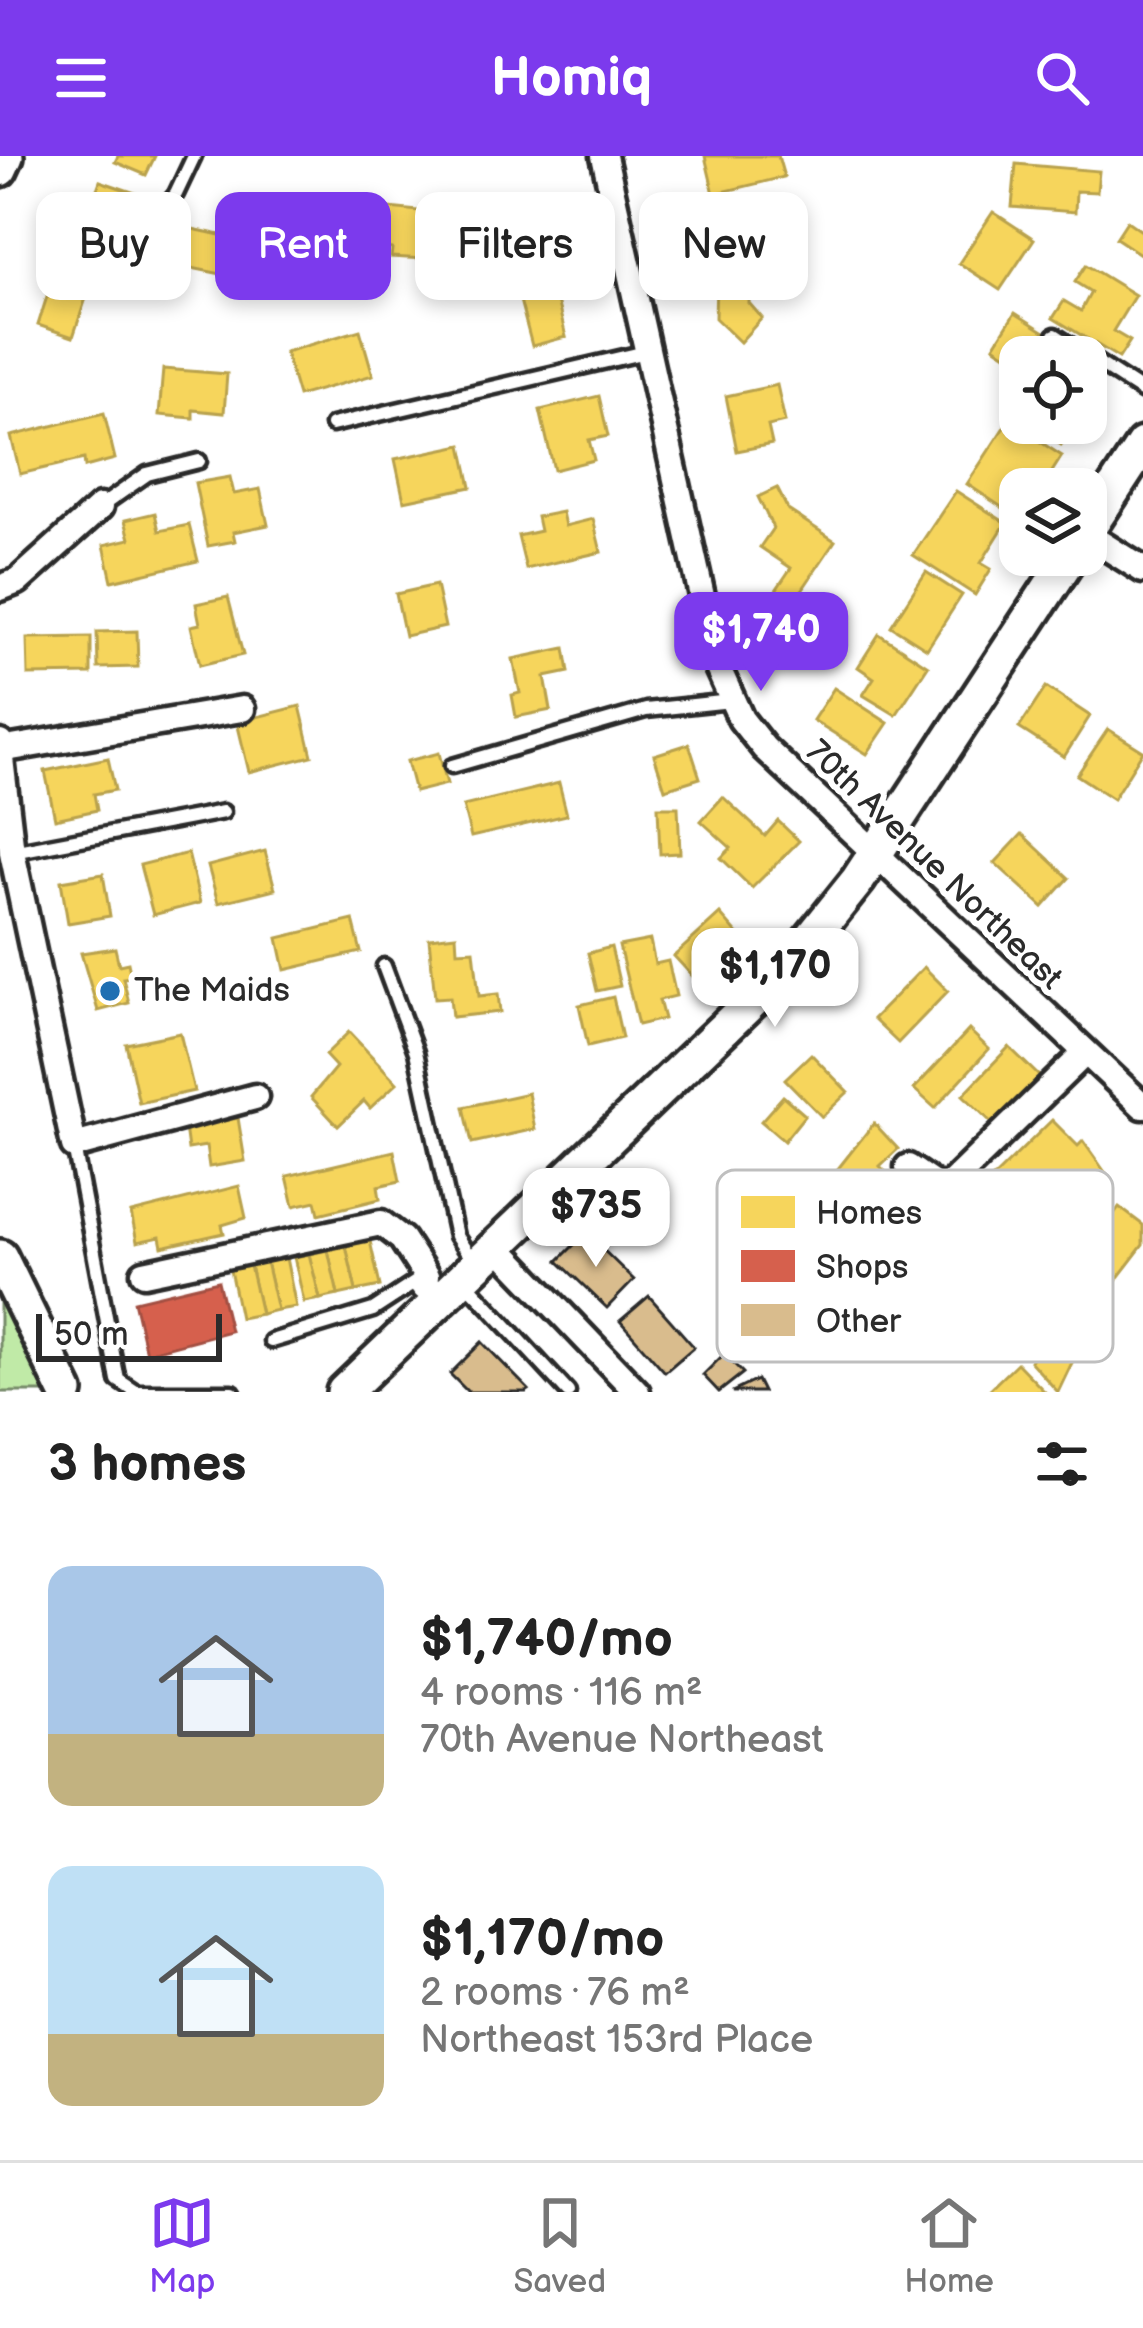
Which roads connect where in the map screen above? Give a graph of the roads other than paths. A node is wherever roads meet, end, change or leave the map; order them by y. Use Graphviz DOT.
graph roads {
  1 [pos="6,156"];
  2 [pos="194,156"];
  3 [pos="604,156"];
  4 [pos="0,169"];
  5 [pos="177,192"];
  6 [pos="1055,335"];
  7 [pos="651,350"];
  8 [pos="1143,392"];
  9 [pos="332,424"];
  10 [pos="1143,445"];
  11 [pos="200,460"];
  12 [pos="1107,501"];
  13 [pos="100,507"];
  14 [pos="1107,547"];
  15 [pos="1143,570"];
  16 [pos="1057,576"];
  17 [pos="0,588"];
  18 [pos="731,701"];
  19 [pos="242,709"];
  20 [pos="0,747"];
  21 [pos="452,766"];
  22 [pos="223,812"];
  23 [pos="12,853"];
  24 [pos="875,854"];
  25 [pos="384,966"];
  26 [pos="1084,1054"];
  27 [pos="255,1097"];
  28 [pos="1143,1106"];
  29 [pos="74,1146"];
  30 [pos="908,1167"];
  31 [pos="912,1170"];
  32 [pos="965,1170"];
  33 [pos="0,1257"];
  34 [pos="145,1273"];
  35 [pos="461,1274"];
  36 [pos="271,1341"];
  37 [pos="58,1386"];
  38 [pos="232,1392"];
  39 [pos="344,1392"];
  40 [pos="568,1392"];
  41 [pos="638,1392"];
  1 -- 4 [label="street"];
  2 -- 5 [label="lane"];
  3 -- 7 [label="street, 70th Avenue Northeast"];
  6 -- 8 [label="lane"];
  7 -- 9 [label="lane"];
  7 -- 18 [label="street, 70th Avenue Northeast"];
  10 -- 12 [label="street"];
  11 -- 13 [label="lane"];
  13 -- 17 [label="street"];
  14 -- 15 [label="street"];
  16 -- 24 [label="street"];
  18 -- 21 [label="lane"];
  18 -- 24 [label="street, 70th Avenue Northeast"];
  19 -- 20 [label="street"];
  20 -- 23 [label="street"];
  22 -- 23 [label="lane"];
  23 -- 29 [label="street"];
  24 -- 26 [label="street, 70th Avenue Northeast"];
  24 -- 35 [label="street"];
  25 -- 35 [label="lane"];
  26 -- 28 [label="street, 70th Avenue Northeast"];
  26 -- 32 [label="street"];
  27 -- 29 [label="street"];
  29 -- 38 [label="lane"];
  30 -- 31 [label="street"];
  33 -- 37 [label="street"];
  34 -- 35 [label="street"];
  35 -- 36 [label="lane"];
  35 -- 39 [label="street"];
  35 -- 40 [label="lane"];
  35 -- 41 [label="street"];
}
